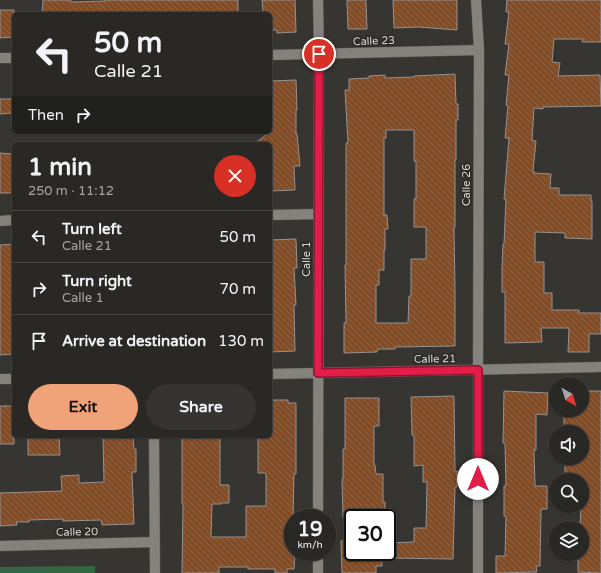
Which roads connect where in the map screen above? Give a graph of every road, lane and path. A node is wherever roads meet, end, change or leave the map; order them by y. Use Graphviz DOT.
graph roads {
  1 [pos="318,0"];
  2 [pos="476,0"];
  3 [pos="479,50"];
  4 [pos="319,54"];
  5 [pos="272,55"];
  6 [pos="0,58"];
  7 [pos="12,58"];
  8 [pos="318,214"];
  9 [pos="272,215"];
  10 [pos="12,220"];
  11 [pos="0,221"];
  12 [pos="601,367"];
  13 [pos="478,370"];
  14 [pos="318,373"];
  15 [pos="272,374"];
  16 [pos="0,379"];
  17 [pos="12,379"];
  18 [pos="154,438"];
  19 [pos="318,509"];
  20 [pos="155,542"];
  21 [pos="0,546"];
  22 [pos="318,561"];
  23 [pos="155,573"];
  24 [pos="318,573"];
  25 [pos="478,573"];
  1 -- 4 [label="street, Calle 1"];
  2 -- 3 [label="street, Calle 26"];
  3 -- 4 [label="street, Calle 23"];
  3 -- 13 [label="street, Calle 26"];
  4 -- 5 [label="street, Calle 23"];
  4 -- 8 [label="street, Calle 1"];
  6 -- 7 [label="street"];
  8 -- 9 [label="street"];
  8 -- 14 [label="street, Calle 1"];
  10 -- 11 [label="street"];
  12 -- 13 [label="street, Calle 21"];
  13 -- 14 [label="street, Calle 21"];
  13 -- 25 [label="street, Calle 26"];
  14 -- 15 [label="street, Calle 21"];
  14 -- 19 [label="street, Calle 1"];
  16 -- 17 [label="street"];
  18 -- 20 [label="street"];
  20 -- 21 [label="street, Calle 20"];
  20 -- 23 [label="street"];
  22 -- 24 [label="street"];
}
